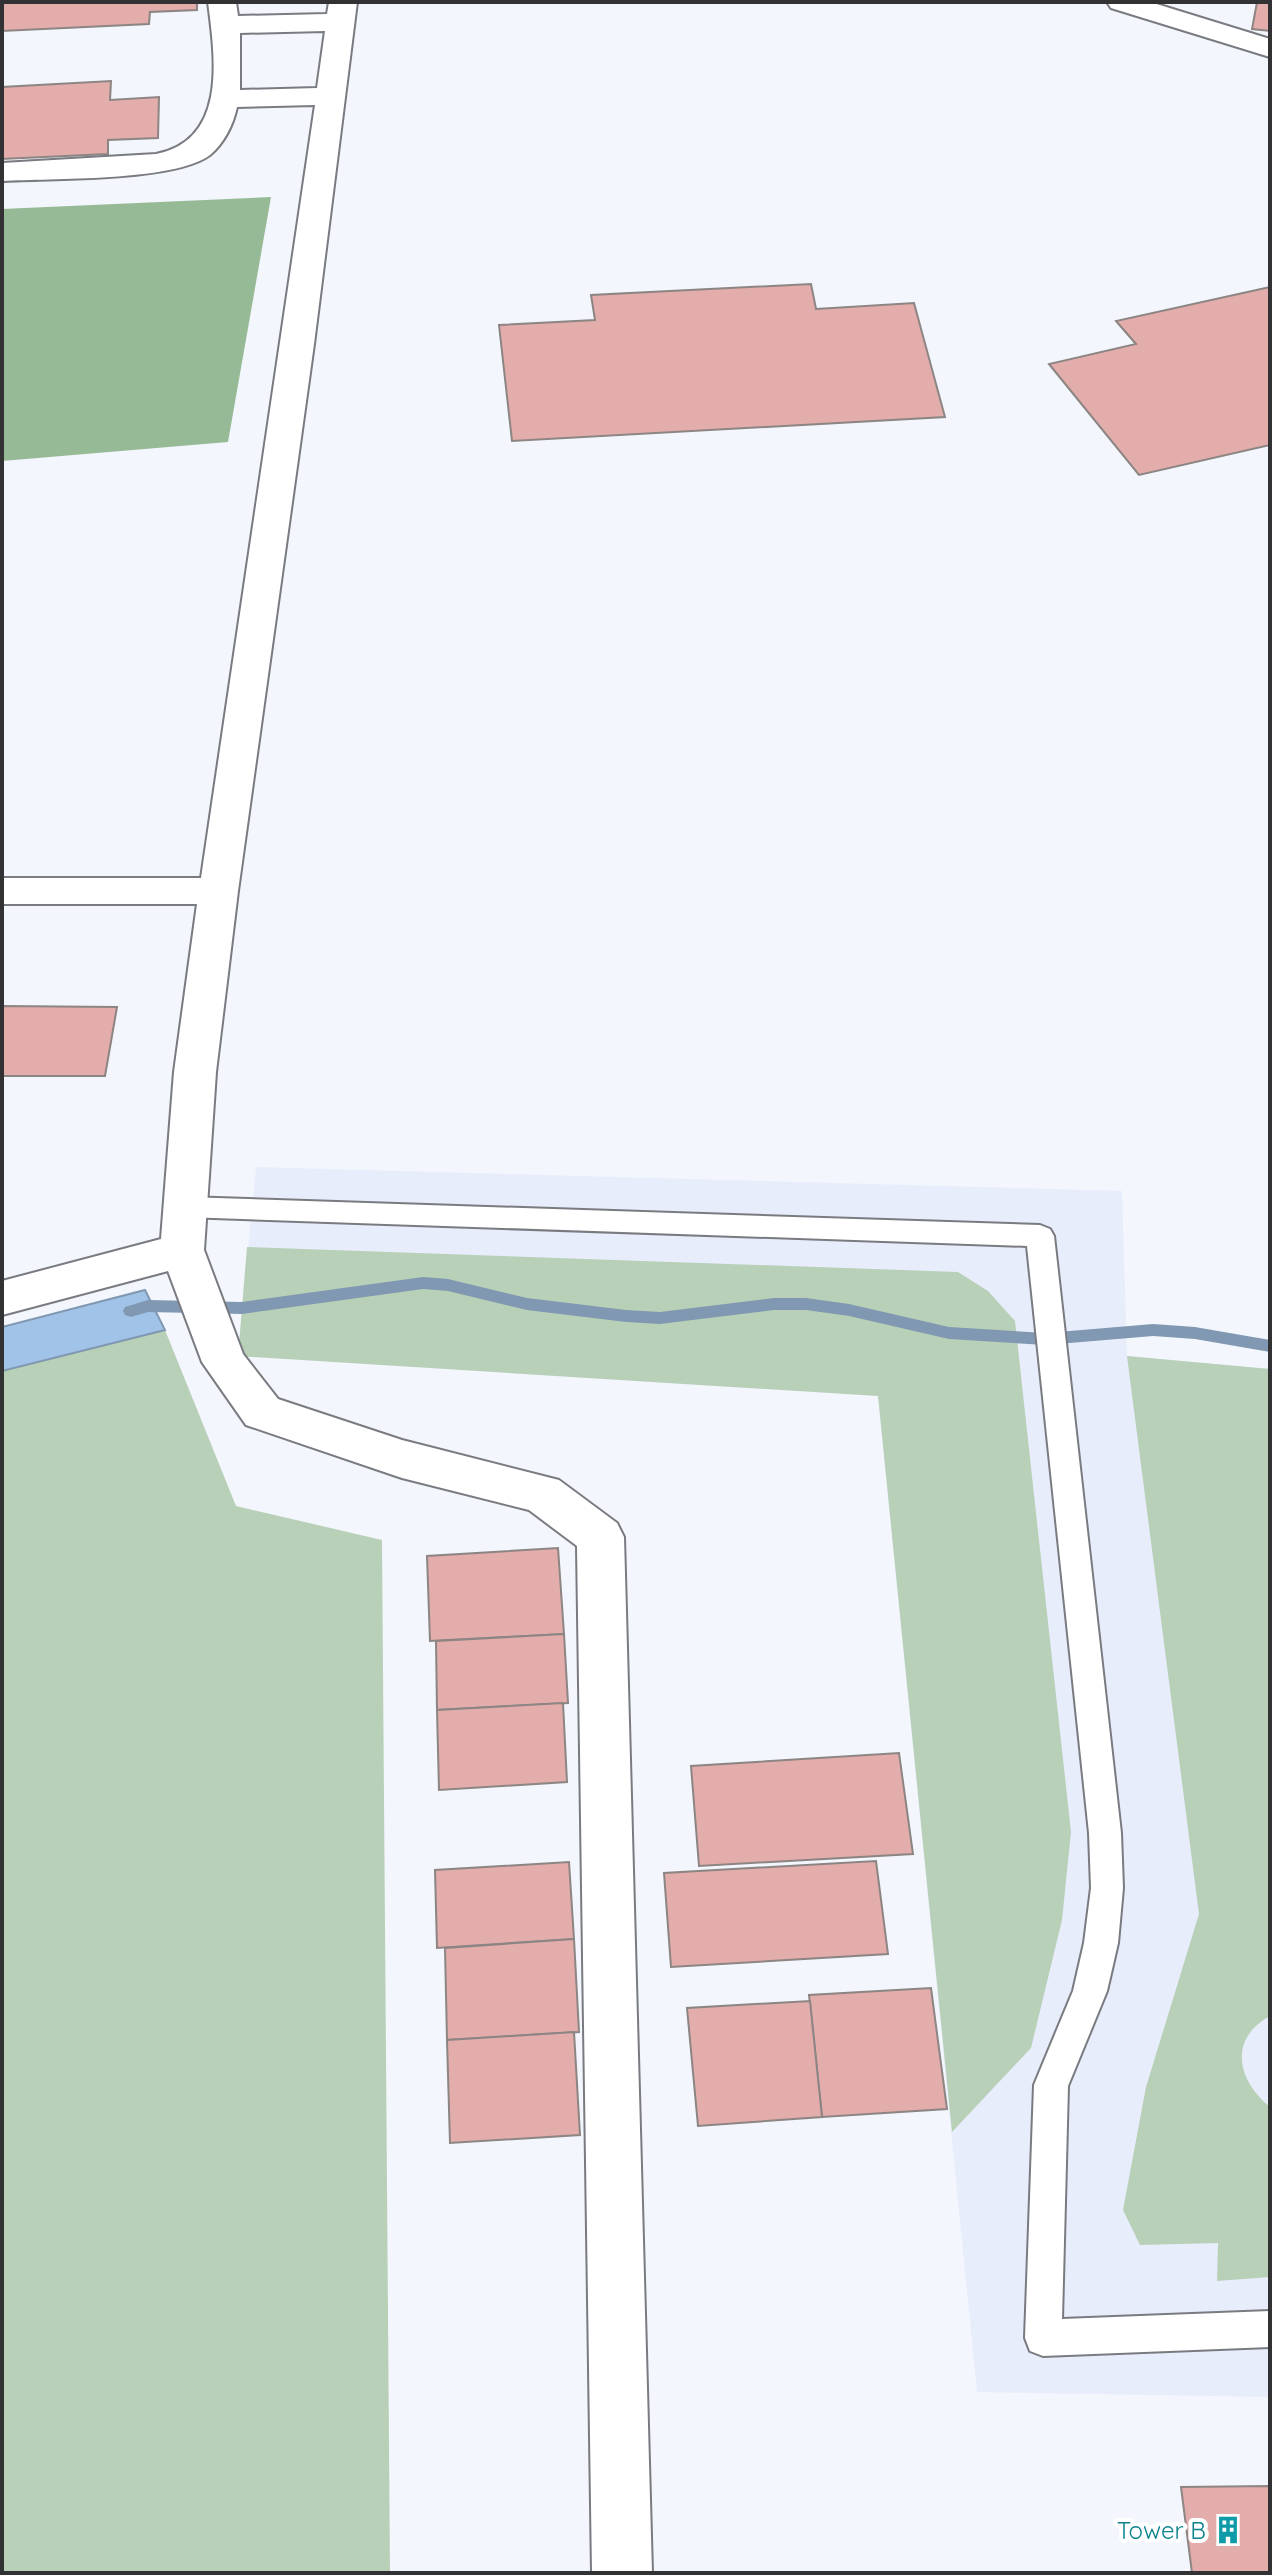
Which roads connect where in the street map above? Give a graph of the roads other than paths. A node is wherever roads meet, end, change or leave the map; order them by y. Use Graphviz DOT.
graph roads {
  1 [pos="1121,2"];
  2 [pos="1226,2"];
  3 [pos="342,12"];
  4 [pos="224,13"];
  5 [pos="1220,33"];
  6 [pos="1270,48"];
  7 [pos="331,96"];
  8 [pos="226,99"];
  9 [pos="2,172"];
  10 [pos="2,891"];
  11 [pos="218,891"];
  12 [pos="185,1207"];
  13 [pos="195,1281"];
  14 [pos="2,1298"];
  15 [pos="1270,2329"];
  16 [pos="622,2573"];
  1 -- 5 [label="street"];
  2 -- 5 [label="street"];
  3 -- 4 [label="street"];
  3 -- 7 [label="street"];
  4 -- 8 [label="street"];
  5 -- 6 [label="street"];
  7 -- 8 [label="street"];
  7 -- 11 [label="street"];
  8 -- 9 [label="street"];
  10 -- 11 [label="street"];
  11 -- 12 [label="street"];
  12 -- 13 [label="street"];
  12 -- 15 [label="lane"];
  13 -- 14 [label="street"];
  13 -- 16 [label="street"];
}
